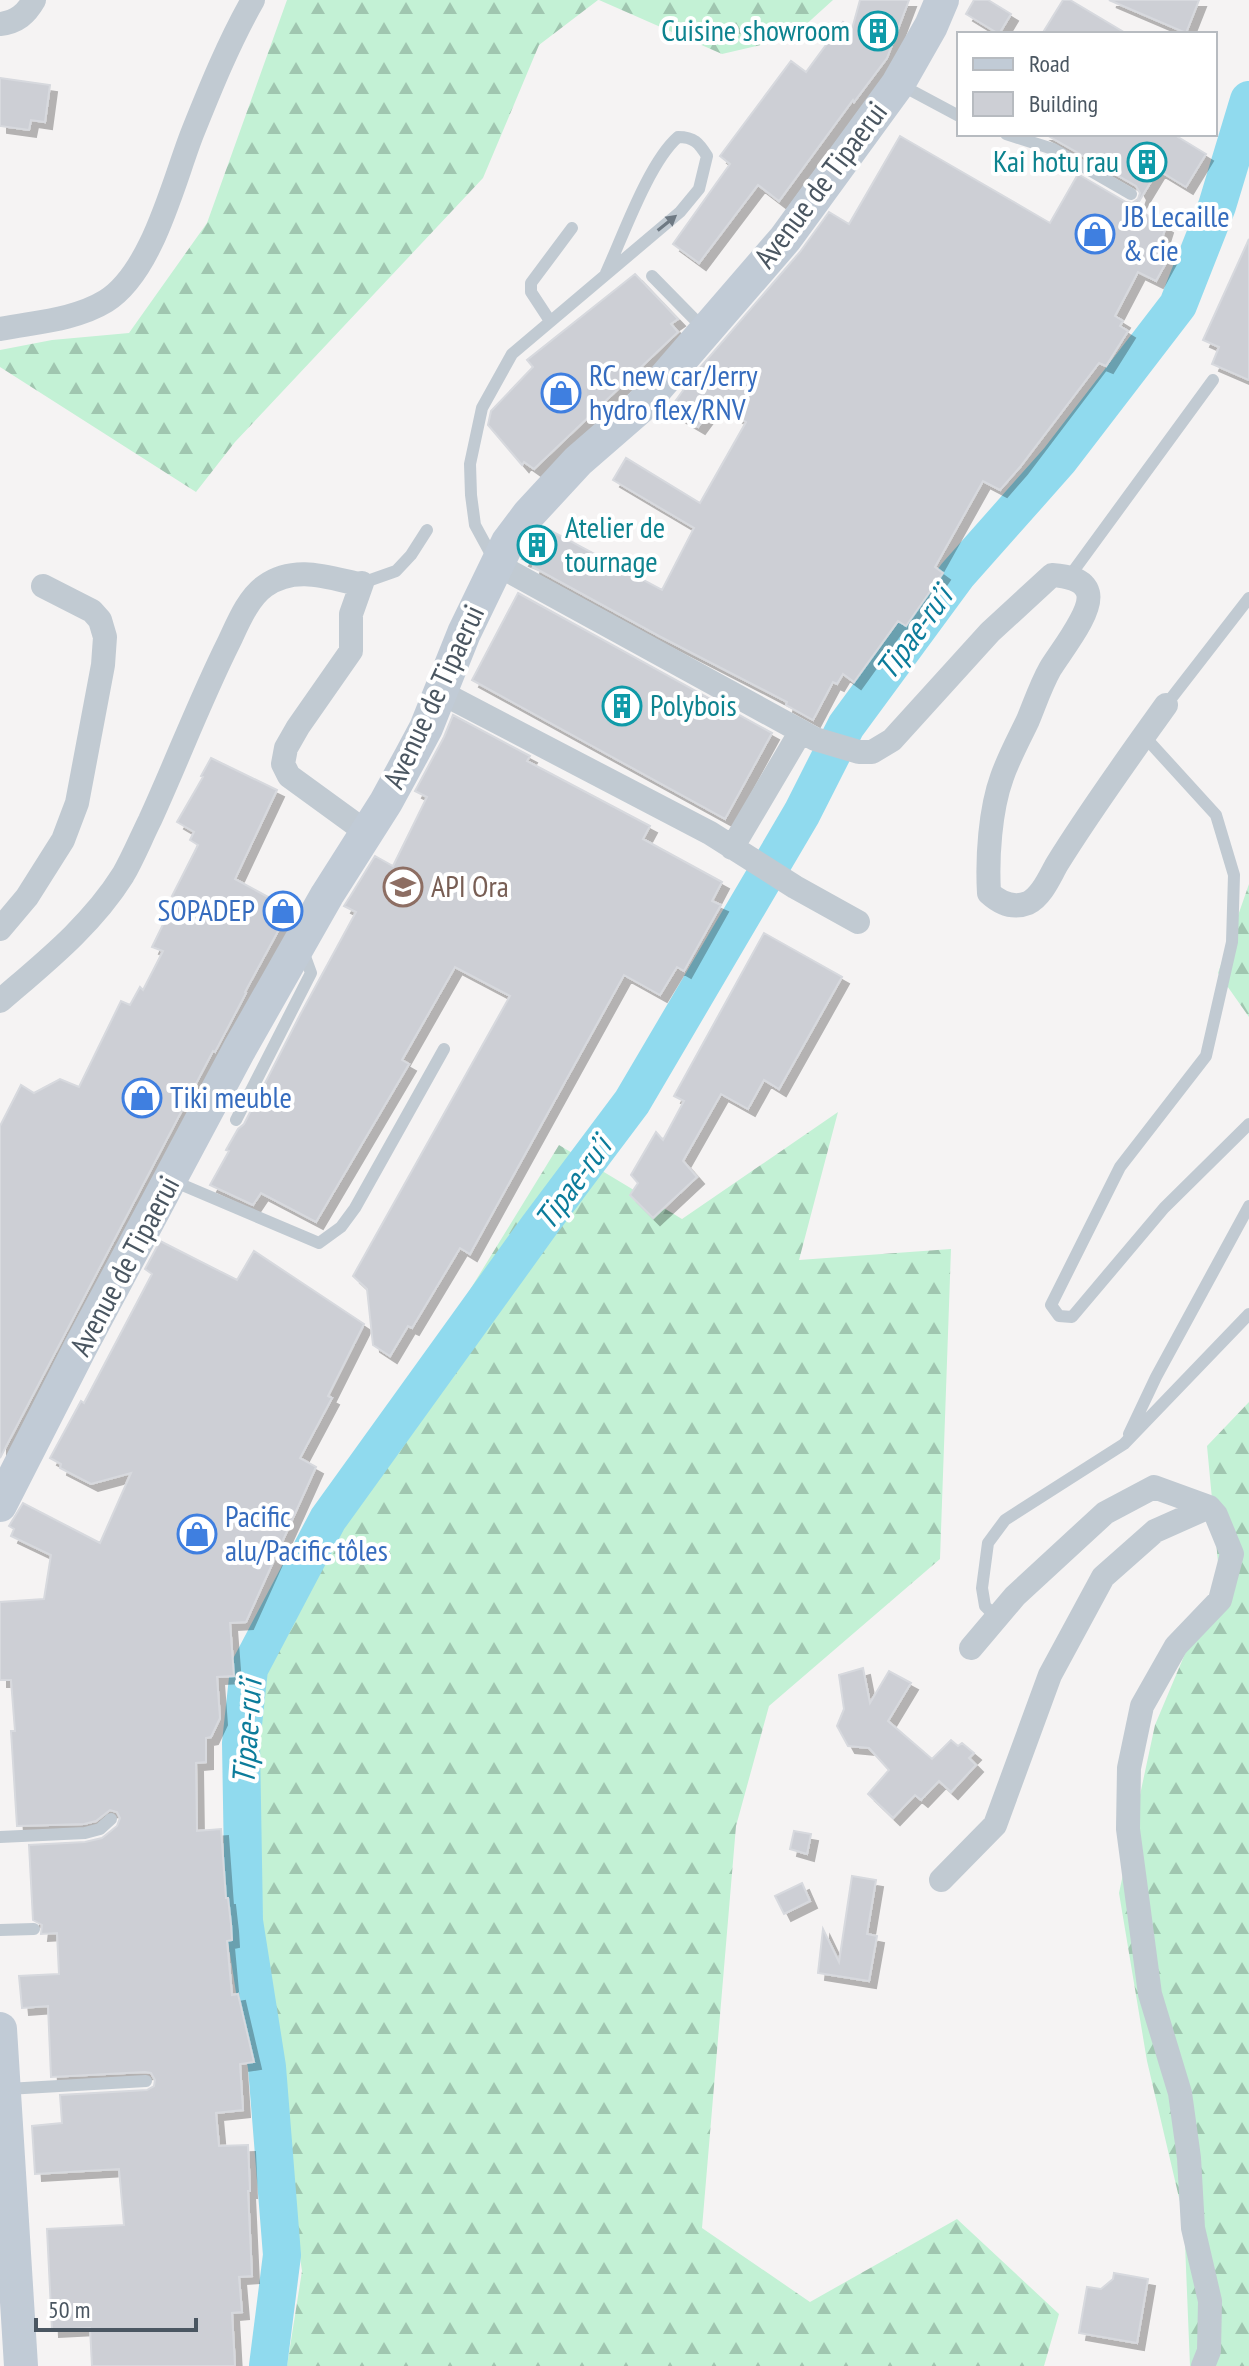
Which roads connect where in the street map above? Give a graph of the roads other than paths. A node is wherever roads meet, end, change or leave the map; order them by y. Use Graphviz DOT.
graph roads {
  1 [pos="34,0"];
  2 [pos="253,0"];
  3 [pos="942,0"];
  4 [pos="0,24"];
  5 [pos="898,84"];
  6 [pos="957,115"];
  7 [pos="1012,136"];
  8 [pos="1131,194"];
  9 [pos="572,228"];
  10 [pos="606,273"];
  11 [pos="652,276"];
  12 [pos="550,321"];
  13 [pos="0,329"];
  14 [pos="707,331"];
  15 [pos="1213,380"];
  16 [pos="427,530"];
  17 [pos="496,564"];
  18 [pos="1069,577"];
  19 [pos="362,583"];
  20 [pos="43,586"];
  21 [pos="1249,598"];
  22 [pos="440,692"];
  23 [pos="1166,705"];
  24 [pos="808,735"];
  25 [pos="1144,736"];
  26 [pos="366,832"];
  27 [pos="732,848"];
  28 [pos="858,922"];
  29 [pos="0,929"];
  30 [pos="300,944"];
  31 [pos="0,1001"];
  32 [pos="444,1049"];
  33 [pos="236,1120"];
  34 [pos="1249,1124"];
  35 [pos="171,1180"];
  36 [pos="1249,1206"];
  37 [pos="1249,1314"];
  38 [pos="1124,1444"];
  39 [pos="0,1505"];
  40 [pos="1209,1507"];
  41 [pos="997,1618"];
  42 [pos="971,1648"];
  43 [pos="111,1819"];
  44 [pos="0,1837"];
  45 [pos="941,1880"];
  46 [pos="34,1929"];
  47 [pos="0,1930"];
  48 [pos="0,2029"];
  49 [pos="146,2081"];
  50 [pos="3,2089"];
  51 [pos="21,2366"];
  52 [pos="1203,2366"];
  1 -- 4 [label="street"];
  2 -- 13 [label="street"];
  3 -- 5 [label="main road, Avenue de Tipaerui"];
  5 -- 6 [label="lane"];
  5 -- 14 [label="main road, Avenue de Tipaerui"];
  7 -- 8 [label="lane"];
  9 -- 12 [label="lane"];
  10 -- 10 [label="lane, one-way"];
  10 -- 12 [label="lane"];
  11 -- 14 [label="lane"];
  12 -- 17 [label="lane"];
  14 -- 17 [label="main road, Avenue de Tipaerui"];
  15 -- 18 [label="lane"];
  16 -- 19 [label="lane"];
  17 -- 22 [label="main road, Avenue de Tipaerui"];
  17 -- 24 [label="street"];
  18 -- 24 [label="street"];
  18 -- 25 [label="street"];
  19 -- 26 [label="street"];
  19 -- 31 [label="street"];
  20 -- 29 [label="street"];
  21 -- 23 [label="lane"];
  22 -- 26 [label="main road, Avenue de Tipaerui"];
  22 -- 27 [label="street"];
  23 -- 25 [label="street"];
  24 -- 27 [label="street"];
  25 -- 34 [label="lane"];
  26 -- 30 [label="main road, Avenue de Tipaerui"];
  27 -- 28 [label="street"];
  30 -- 33 [label="lane"];
  30 -- 35 [label="main road, Avenue de Tipaerui"];
  32 -- 35 [label="lane"];
  35 -- 39 [label="main road, Avenue de Tipaerui"];
  36 -- 38 [label="lane"];
  37 -- 38 [label="lane"];
  38 -- 41 [label="lane"];
  40 -- 41 [label="street"];
  40 -- 45 [label="street"];
  40 -- 52 [label="street"];
  41 -- 42 [label="street"];
  43 -- 44 [label="lane"];
  46 -- 47 [label="lane"];
  48 -- 50 [label="main road"];
  49 -- 50 [label="lane"];
  50 -- 51 [label="main road"];
}
